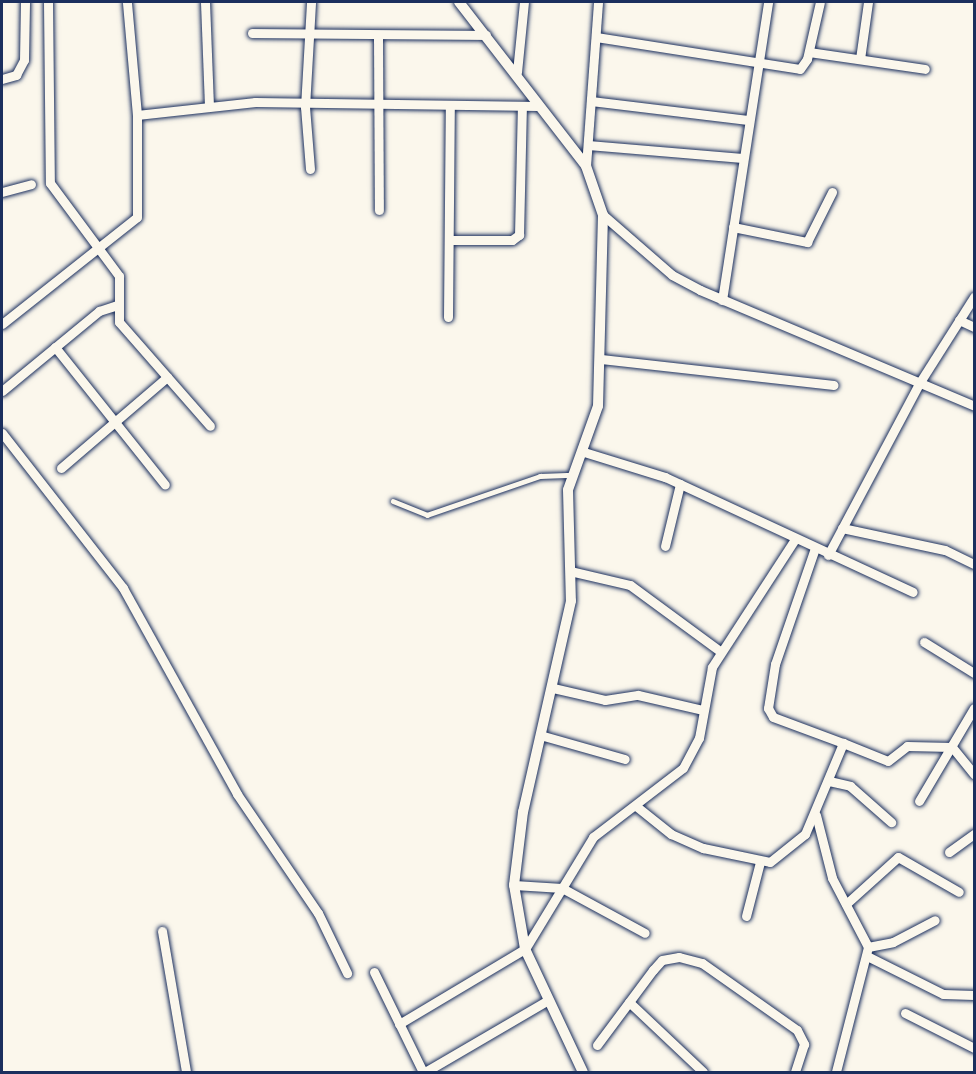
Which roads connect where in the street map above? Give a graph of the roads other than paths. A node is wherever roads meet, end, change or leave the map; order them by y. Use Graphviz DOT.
graph roads {
  1 [pos="25,2"];
  2 [pos="48,2"];
  3 [pos="127,2"];
  4 [pos="205,2"];
  5 [pos="311,2"];
  6 [pos="459,2"];
  7 [pos="524,2"];
  8 [pos="598,2"];
  9 [pos="768,2"];
  10 [pos="820,2"];
  11 [pos="868,2"];
  12 [pos="252,33"];
  13 [pos="486,35"];
  14 [pos="378,36"];
  15 [pos="309,37"];
  16 [pos="596,37"];
  17 [pos="809,52"];
  18 [pos="860,59"];
  19 [pos="758,62"];
  20 [pos="925,69"];
  21 [pos="517,72"];
  22 [pos="2,79"];
  23 [pos="591,101"];
  24 [pos="209,104"];
  25 [pos="538,106"];
  26 [pos="305,107"];
  27 [pos="378,107"];
  28 [pos="450,107"];
  29 [pos="522,107"];
  30 [pos="137,115"];
  31 [pos="748,120"];
  32 [pos="588,145"];
  33 [pos="742,158"];
  34 [pos="586,166"];
  35 [pos="310,169"];
  36 [pos="31,184"];
  37 [pos="2,192"];
  38 [pos="832,192"];
  39 [pos="380,210"];
  40 [pos="603,215"];
  41 [pos="733,227"];
  42 [pos="450,240"];
  43 [pos="97,252"];
  44 [pos="975,297"];
  45 [pos="722,300"];
  46 [pos="117,305"];
  47 [pos="448,317"];
  48 [pos="959,320"];
  49 [pos="2,324"];
  50 [pos="975,327"];
  51 [pos="55,347"];
  52 [pos="601,359"];
  53 [pos="167,377"];
  54 [pos="920,382"];
  55 [pos="834,385"];
  56 [pos="2,391"];
  57 [pos="975,406"];
  58 [pos="115,422"];
  59 [pos="210,426"];
  60 [pos="2,433"];
  61 [pos="584,452"];
  62 [pos="61,468"];
  63 [pos="573,475"];
  64 [pos="680,484"];
  65 [pos="165,485"];
  66 [pos="393,501"];
  67 [pos="842,528"];
  68 [pos="795,539"];
  69 [pos="665,546"];
  70 [pos="815,548"];
  71 [pos="828,555"];
  72 [pos="975,564"];
  73 [pos="570,571"];
  74 [pos="913,592"];
  75 [pos="924,642"];
  76 [pos="720,651"];
  77 [pos="975,673"];
  78 [pos="553,688"];
  79 [pos="975,708"];
  80 [pos="703,710"];
  81 [pos="540,735"];
  82 [pos="843,742"];
  83 [pos="952,747"];
  84 [pos="625,759"];
  85 [pos="975,774"];
  86 [pos="829,781"];
  87 [pos="919,801"];
  88 [pos="636,806"];
  89 [pos="816,815"];
  90 [pos="891,822"];
  91 [pos="975,834"];
  92 [pos="949,852"];
  93 [pos="760,862"];
  94 [pos="514,885"];
  95 [pos="562,888"];
  96 [pos="959,892"];
  97 [pos="846,904"];
  98 [pos="746,916"];
  99 [pos="935,920"];
  100 [pos="162,931"];
  101 [pos="645,933"];
  102 [pos="525,950"];
  103 [pos="868,951"];
  104 [pos="374,972"];
  105 [pos="347,973"];
  106 [pos="975,995"];
  107 [pos="548,1000"];
  108 [pos="629,1002"];
  109 [pos="905,1013"];
  110 [pos="399,1024"];
  111 [pos="597,1045"];
  112 [pos="975,1048"];
  113 [pos="186,1072"];
  114 [pos="424,1072"];
  115 [pos="584,1072"];
  116 [pos="703,1072"];
  117 [pos="795,1072"];
  118 [pos="836,1072"];
  1 -- 22 [label="street"];
  2 -- 43 [label="street"];
  3 -- 30 [label="street"];
  4 -- 24 [label="street"];
  5 -- 15 [label="street"];
  6 -- 13 [label="street"];
  7 -- 21 [label="street"];
  8 -- 16 [label="street"];
  9 -- 19 [label="street"];
  10 -- 17 [label="street"];
  11 -- 18 [label="street"];
  12 -- 15 [label="street"];
  13 -- 14 [label="street"];
  13 -- 21 [label="street"];
  14 -- 15 [label="street"];
  14 -- 27 [label="street"];
  15 -- 26 [label="street"];
  16 -- 19 [label="street"];
  16 -- 23 [label="street"];
  17 -- 18 [label="street"];
  17 -- 19 [label="street"];
  18 -- 20 [label="street"];
  19 -- 31 [label="street"];
  21 -- 25 [label="street"];
  23 -- 31 [label="street"];
  23 -- 32 [label="street"];
  24 -- 26 [label="street"];
  24 -- 30 [label="street"];
  25 -- 29 [label="street"];
  25 -- 34 [label="street"];
  26 -- 27 [label="street"];
  26 -- 35 [label="street"];
  27 -- 28 [label="street"];
  27 -- 39 [label="street"];
  28 -- 29 [label="street"];
  28 -- 42 [label="street"];
  29 -- 42 [label="street"];
  30 -- 43 [label="street"];
  31 -- 33 [label="street"];
  32 -- 33 [label="street"];
  32 -- 34 [label="street"];
  33 -- 41 [label="street"];
  34 -- 40 [label="street"];
  36 -- 37 [label="street"];
  38 -- 41 [label="street"];
  40 -- 45 [label="street"];
  40 -- 52 [label="street"];
  41 -- 45 [label="street"];
  42 -- 47 [label="street"];
  43 -- 46 [label="street"];
  43 -- 49 [label="street"];
  44 -- 48 [label="street"];
  45 -- 54 [label="street"];
  46 -- 51 [label="street"];
  46 -- 53 [label="street"];
  48 -- 50 [label="street"];
  48 -- 54 [label="street"];
  51 -- 56 [label="street"];
  51 -- 58 [label="street"];
  52 -- 55 [label="street"];
  52 -- 61 [label="street"];
  53 -- 58 [label="street"];
  53 -- 59 [label="street"];
  54 -- 57 [label="street"];
  54 -- 67 [label="street"];
  58 -- 62 [label="street"];
  58 -- 65 [label="street"];
  60 -- 105 [label="street"];
  61 -- 63 [label="street"];
  61 -- 64 [label="street"];
  63 -- 66 [label="lane"];
  63 -- 73 [label="street"];
  64 -- 68 [label="street"];
  64 -- 69 [label="street"];
  67 -- 71 [label="street"];
  67 -- 72 [label="street"];
  68 -- 70 [label="street"];
  68 -- 76 [label="street"];
  70 -- 71 [label="street"];
  70 -- 82 [label="street"];
  71 -- 74 [label="street"];
  73 -- 76 [label="street"];
  73 -- 78 [label="street"];
  75 -- 77 [label="street"];
  76 -- 80 [label="street"];
  78 -- 80 [label="street"];
  78 -- 81 [label="street"];
  79 -- 83 [label="street"];
  80 -- 88 [label="street"];
  81 -- 84 [label="street"];
  81 -- 94 [label="street"];
  82 -- 83 [label="street"];
  82 -- 86 [label="street"];
  83 -- 85 [label="street"];
  83 -- 87 [label="street"];
  86 -- 89 [label="street"];
  86 -- 90 [label="street"];
  88 -- 93 [label="street"];
  88 -- 95 [label="street"];
  89 -- 93 [label="street"];
  89 -- 97 [label="street"];
  91 -- 92 [label="street"];
  93 -- 98 [label="street"];
  94 -- 95 [label="street"];
  94 -- 102 [label="street"];
  95 -- 101 [label="street"];
  95 -- 102 [label="street"];
  96 -- 97 [label="street"];
  97 -- 103 [label="street"];
  99 -- 103 [label="street"];
  100 -- 113 [label="street"];
  102 -- 107 [label="street"];
  102 -- 110 [label="street"];
  103 -- 106 [label="street"];
  103 -- 118 [label="street"];
  104 -- 110 [label="street"];
  107 -- 114 [label="street"];
  107 -- 115 [label="street"];
  108 -- 111 [label="street"];
  108 -- 116 [label="street"];
  108 -- 117 [label="street"];
  109 -- 112 [label="street"];
  110 -- 114 [label="street"];
}
